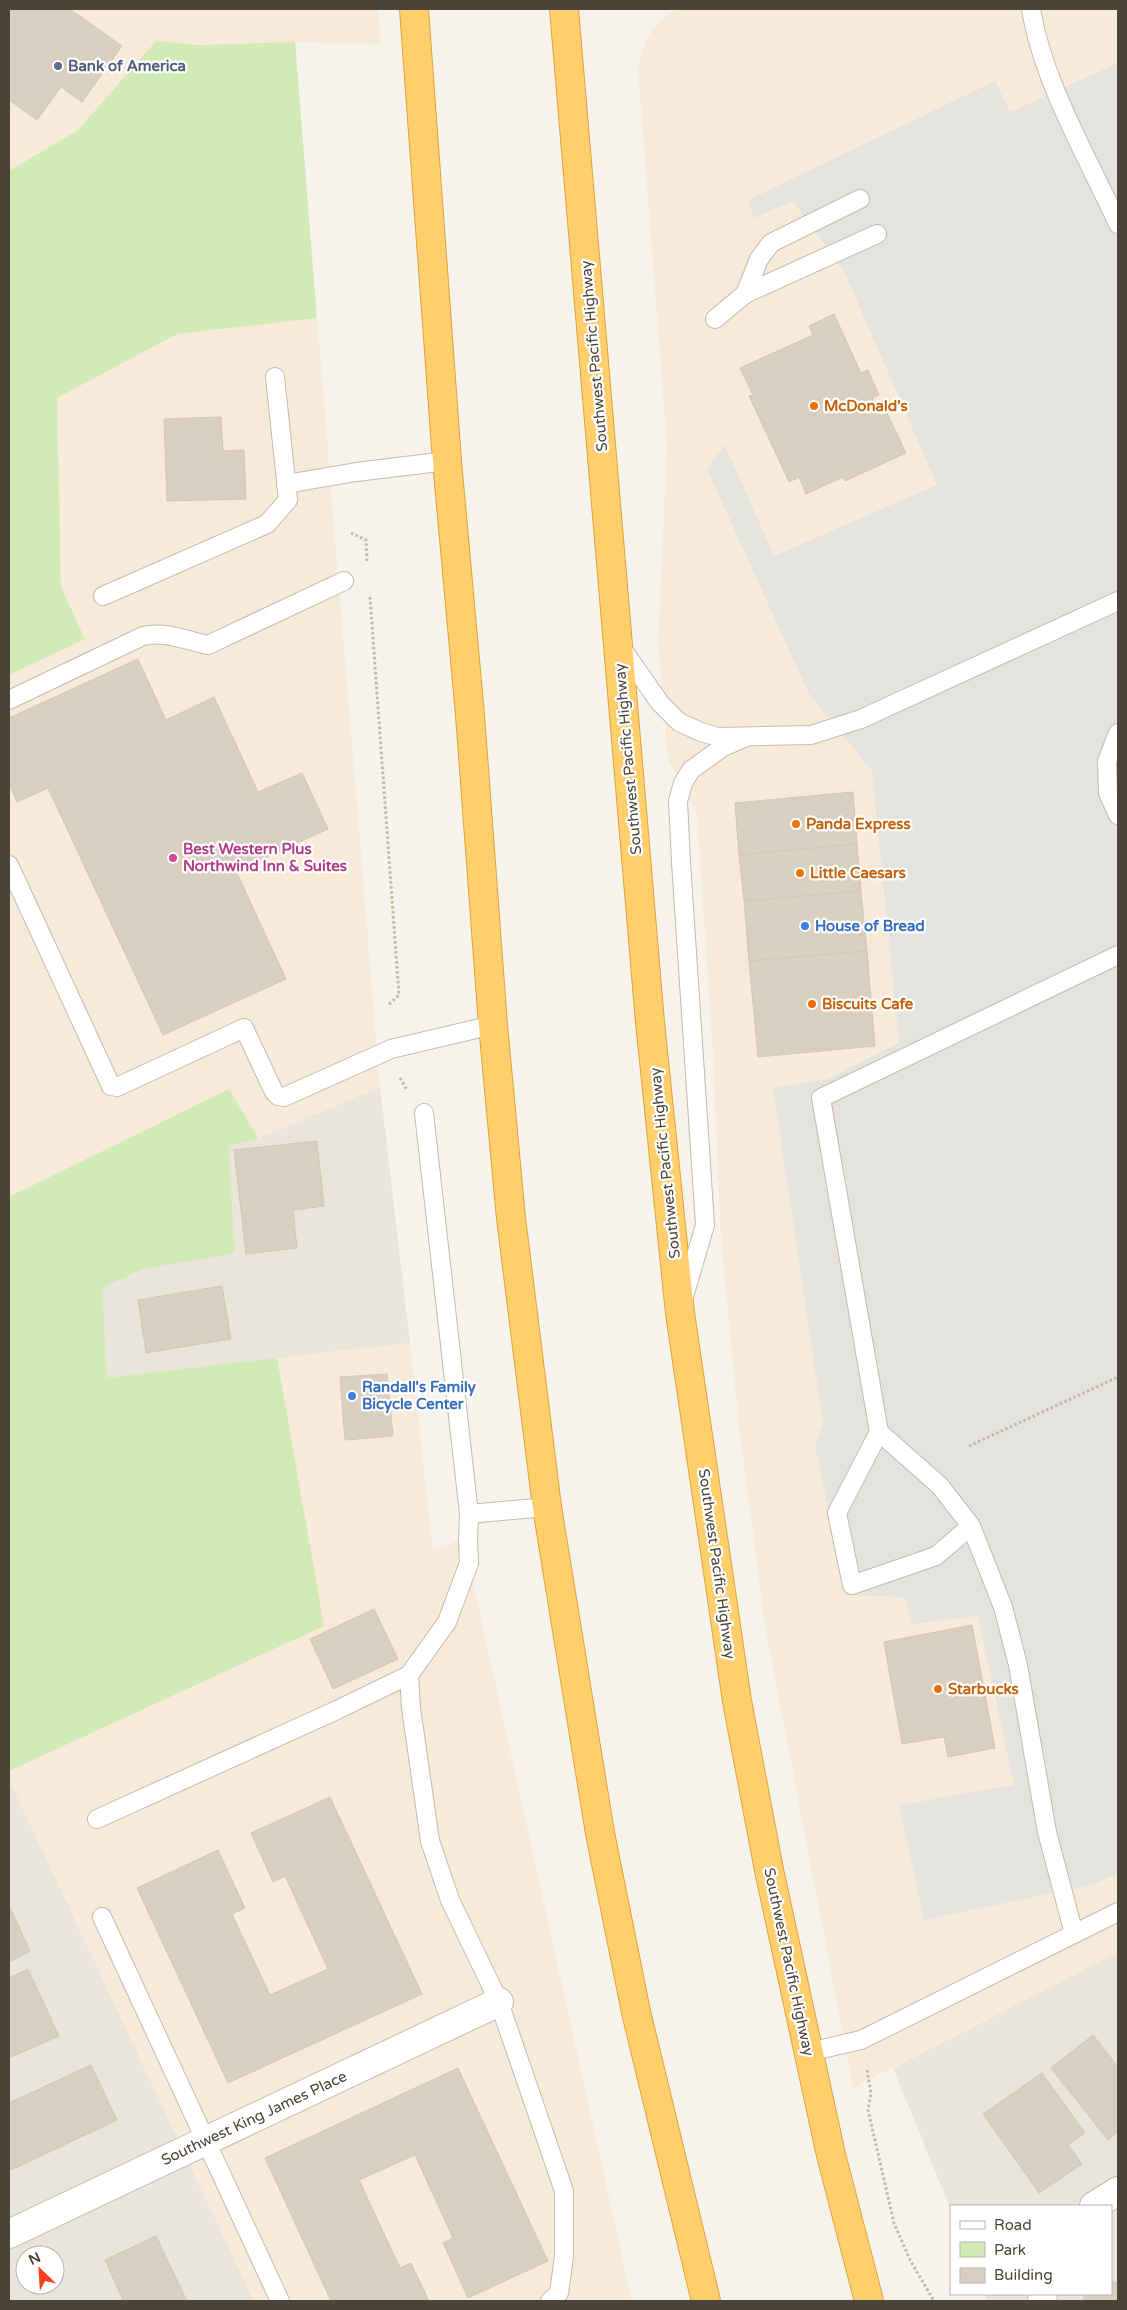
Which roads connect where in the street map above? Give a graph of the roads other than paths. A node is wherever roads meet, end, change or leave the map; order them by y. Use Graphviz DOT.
graph roads {
  1 [pos="414,9"];
  2 [pos="564,9"];
  3 [pos="1031,9"];
  4 [pos="860,199"];
  5 [pos="1118,224"];
  6 [pos="877,234"];
  7 [pos="745,294"];
  8 [pos="715,319"];
  9 [pos="275,377"];
  10 [pos="447,461"];
  11 [pos="286,484"];
  12 [pos="344,581"];
  13 [pos="103,596"];
  14 [pos="1118,601"];
  15 [pos="618,642"];
  16 [pos="9,700"];
  17 [pos="1118,733"];
  18 [pos="744,738"];
  19 [pos="1118,815"];
  20 [pos="9,865"];
  21 [pos="1118,955"];
  22 [pos="492,1025"];
  23 [pos="424,1113"];
  24 [pos="680,1313"];
  25 [pos="879,1432"];
  26 [pos="547,1507"];
  27 [pos="469,1514"];
  28 [pos="971,1526"];
  29 [pos="409,1674"];
  30 [pos="97,1819"];
  31 [pos="1118,1912"];
  32 [pos="102,1917"];
  33 [pos="1074,1934"];
  34 [pos="499,2002"];
  35 [pos="809,2052"];
  36 [pos="206,2140"];
  37 [pos="1118,2191"];
  38 [pos="1096,2205"];
  39 [pos="9,2234"];
  40 [pos="280,2301"];
  41 [pos="550,2301"];
  42 [pos="706,2301"];
  43 [pos="869,2301"];
  1 -- 10 [label="highway"];
  2 -- 15 [label="highway, Southwest Pacific Highway"];
  3 -- 5 [label="lane"];
  4 -- 7 [label="lane"];
  6 -- 7 [label="lane"];
  7 -- 8 [label="lane"];
  9 -- 11 [label="lane"];
  10 -- 11 [label="lane"];
  10 -- 22 [label="highway"];
  11 -- 13 [label="lane"];
  12 -- 16 [label="lane"];
  14 -- 18 [label="lane"];
  15 -- 18 [label="lane"];
  15 -- 24 [label="highway, Southwest Pacific Highway"];
  17 -- 19 [label="lane"];
  18 -- 24 [label="lane"];
  20 -- 22 [label="lane"];
  21 -- 25 [label="lane"];
  22 -- 26 [label="highway"];
  23 -- 27 [label="lane"];
  24 -- 35 [label="highway, Southwest Pacific Highway"];
  25 -- 28 [label="lane"];
  25 -- 28 [label="lane"];
  26 -- 27 [label="lane"];
  26 -- 42 [label="highway"];
  27 -- 29 [label="lane"];
  28 -- 33 [label="lane"];
  29 -- 30 [label="lane"];
  29 -- 34 [label="lane"];
  31 -- 33 [label="lane"];
  32 -- 36 [label="lane"];
  33 -- 35 [label="lane"];
  34 -- 36 [label="street, Southwest King James Place"];
  34 -- 41 [label="lane"];
  35 -- 43 [label="highway, Southwest Pacific Highway"];
  36 -- 39 [label="street, Southwest King James Place"];
  36 -- 40 [label="lane"];
  37 -- 38 [label="street"];
}
